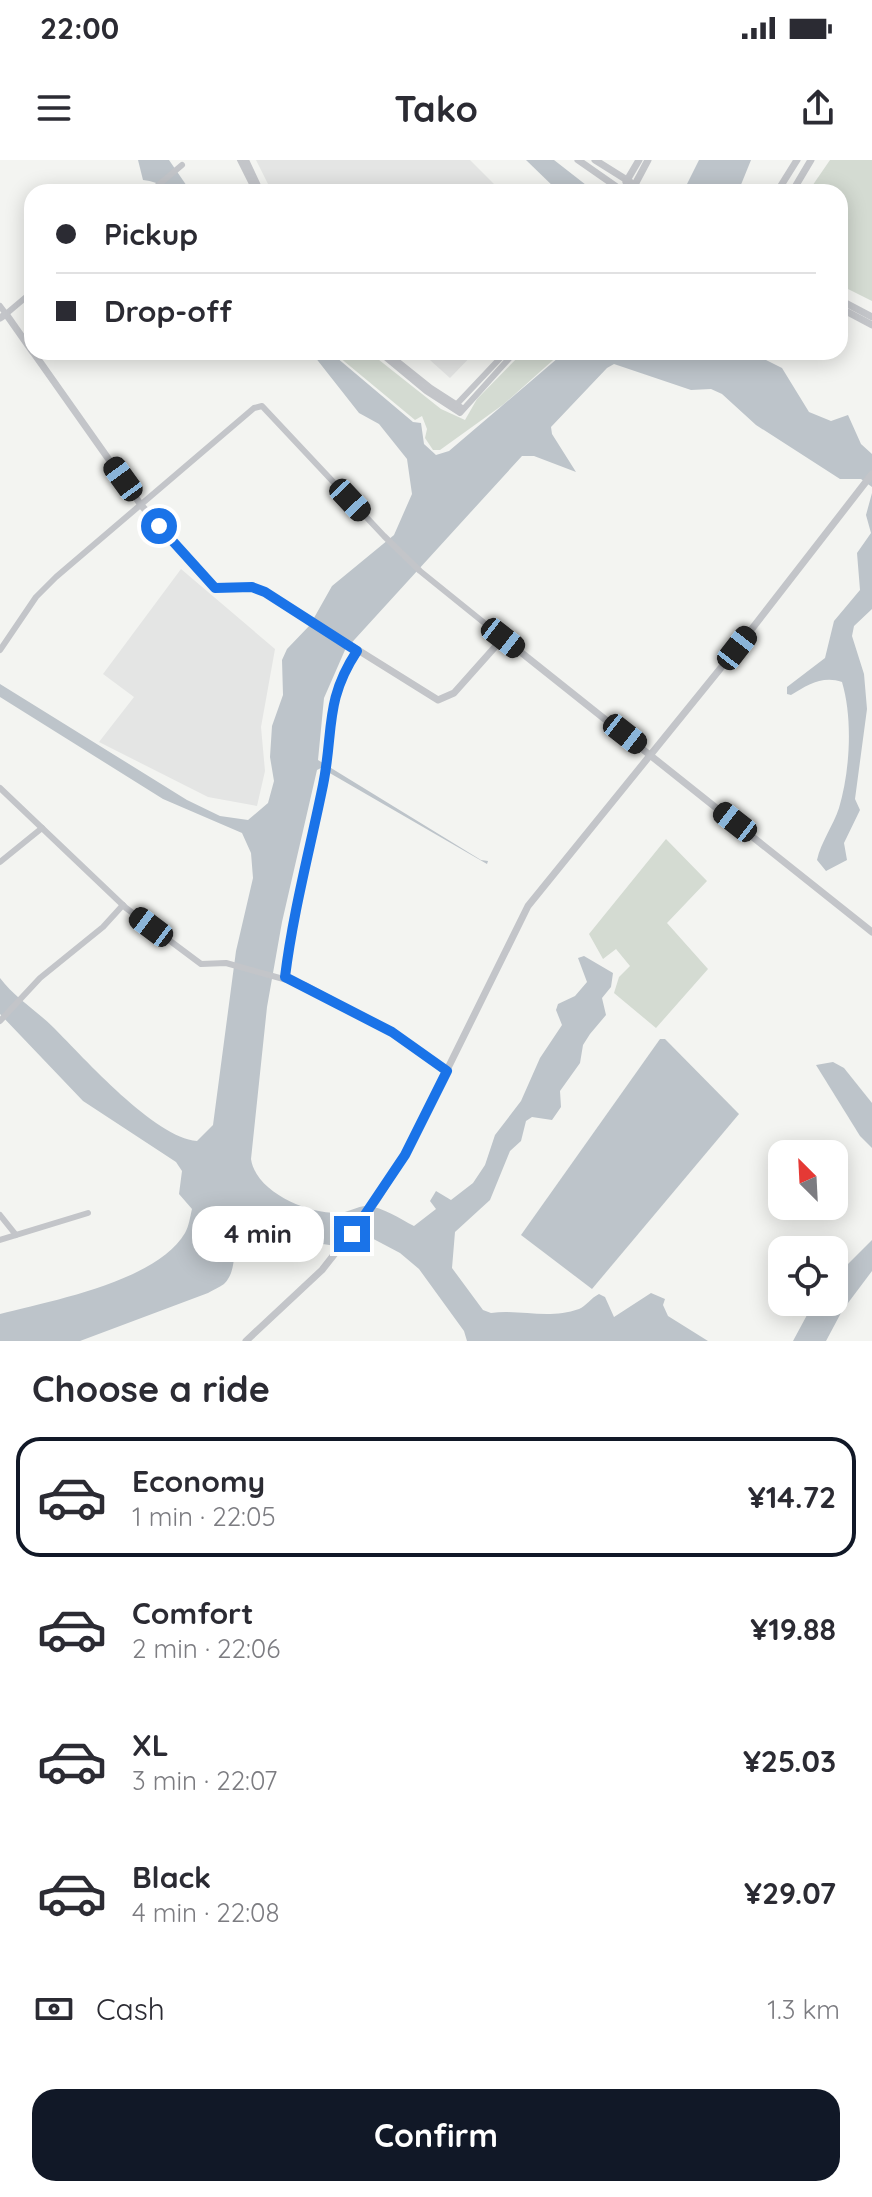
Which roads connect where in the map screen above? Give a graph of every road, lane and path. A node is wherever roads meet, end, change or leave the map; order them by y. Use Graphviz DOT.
graph roads {
  1 [pos="243,160"];
  2 [pos="578,160"];
  3 [pos="595,160"];
  4 [pos="639,160"];
  5 [pos="648,160"];
  6 [pos="797,160"];
  7 [pos="811,160"];
  8 [pos="182,165"];
  9 [pos="160,184"];
  10 [pos="254,184"];
  11 [pos="618,184"];
  12 [pos="621,184"];
  13 [pos="628,184"];
  14 [pos="630,184"];
  15 [pos="782,184"];
  16 [pos="797,184"];
  17 [pos="24,299"];
  18 [pos="848,304"];
  19 [pos="0,306"];
  20 [pos="848,312"];
  21 [pos="3,316"];
  22 [pos="872,317"];
  23 [pos="872,325"];
  24 [pos="24,342"];
  25 [pos="38,360"];
  26 [pos="390,360"];
  27 [pos="396,360"];
  28 [pos="499,360"];
  29 [pos="507,360"];
  30 [pos="458,409"];
  31 [pos="872,474"];
  32 [pos="141,505"];
  33 [pos="503,638"];
  34 [pos="0,650"];
  35 [pos="356,650"];
  36 [pos="649,754"];
  37 [pos="0,788"];
  38 [pos="42,828"];
  39 [pos="0,862"];
  40 [pos="123,905"];
  41 [pos="872,932"];
  42 [pos="282,976"];
  43 [pos="1,1020"];
  44 [pos="447,1071"];
  45 [pos="88,1213"];
  46 [pos="0,1215"];
  47 [pos="16,1235"];
  48 [pos="0,1240"];
  49 [pos="246,1341"];
  1 -- 10 [label="street"];
  2 -- 11 [label="street"];
  3 -- 12 [label="street"];
  4 -- 13 [label="street"];
  5 -- 14 [label="street"];
  6 -- 15 [label="street"];
  7 -- 16 [label="street"];
  8 -- 9 [label="street"];
  17 -- 21 [label="street"];
  18 -- 22 [label="street"];
  19 -- 21 [label="street"];
  20 -- 23 [label="street"];
  21 -- 24 [label="street"];
  25 -- 32 [label="street"];
  26 -- 30 [label="street"];
  27 -- 30 [label="street"];
  28 -- 30 [label="street"];
  29 -- 30 [label="street"];
  31 -- 36 [label="street"];
  32 -- 33 [label="street"];
  32 -- 34 [label="street"];
  32 -- 35 [label="street"];
  33 -- 35 [label="street"];
  33 -- 36 [label="street"];
  35 -- 42 [label="street"];
  36 -- 41 [label="street"];
  36 -- 44 [label="street"];
  37 -- 38 [label="street"];
  38 -- 39 [label="street"];
  38 -- 40 [label="street"];
  40 -- 42 [label="street"];
  40 -- 43 [label="street"];
  42 -- 44 [label="street"];
  44 -- 49 [label="street"];
  45 -- 47 [label="street"];
  46 -- 47 [label="street"];
  47 -- 48 [label="street"];
}
